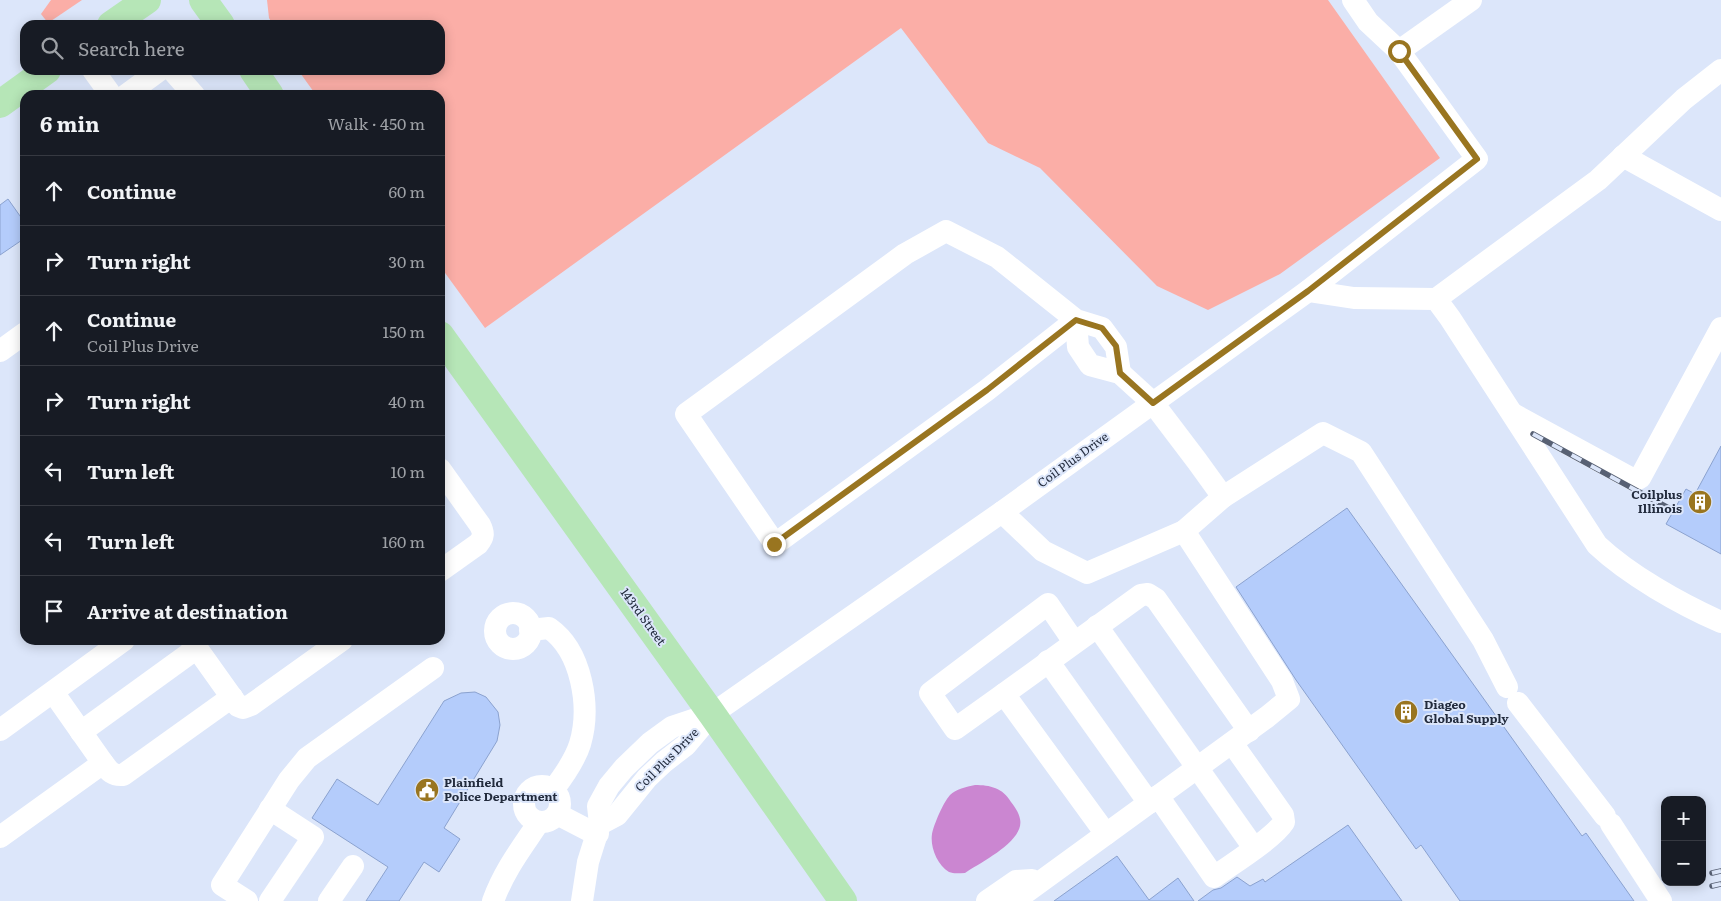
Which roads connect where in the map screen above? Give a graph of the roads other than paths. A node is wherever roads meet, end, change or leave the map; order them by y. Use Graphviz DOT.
graph roads {
  1 [pos="147,0"];
  2 [pos="203,0"];
  3 [pos="1353,0"];
  4 [pos="1470,0"];
  5 [pos="118,20"];
  6 [pos="217,20"];
  7 [pos="1399,51"];
  8 [pos="1721,70"];
  9 [pos="40,75"];
  10 [pos="97,75"];
  11 [pos="153,75"];
  12 [pos="176,75"];
  13 [pos="256,75"];
  14 [pos="107,90"];
  15 [pos="133,90"];
  16 [pos="190,90"];
  17 [pos="266,90"];
  18 [pos="0,104"];
  19 [pos="1623,156"];
  20 [pos="1721,210"];
  21 [pos="1308,291"];
  22 [pos="1436,298"];
  23 [pos="1076,320"];
  24 [pos="1721,328"];
  25 [pos="20,337"];
  26 [pos="445,343"];
  27 [pos="0,351"];
  28 [pos="1120,373"];
  29 [pos="1153,403"];
  30 [pos="1511,413"];
  31 [pos="445,476"];
  32 [pos="1223,498"];
  33 [pos="1002,512"];
  34 [pos="1184,531"];
  35 [pos="445,567"];
  36 [pos="1721,622"];
  37 [pos="1097,626"];
  38 [pos="530,630"];
  39 [pos="1074,642"];
  40 [pos="117,645"];
  41 [pos="193,645"];
  42 [pos="195,645"];
  43 [pos="335,645"];
  44 [pos="1048,661"];
  45 [pos="433,668"];
  46 [pos="53,692"];
  47 [pos="1004,694"];
  48 [pos="232,697"];
  49 [pos="712,714"];
  50 [pos="0,730"];
  51 [pos="81,732"];
  52 [pos="1240,737"];
  53 [pos="104,763"];
  54 [pos="1198,767"];
  55 [pos="553,790"];
  56 [pos="1154,800"];
  57 [pos="270,809"];
  58 [pos="548,818"];
  59 [pos="599,829"];
  60 [pos="1106,834"];
  61 [pos="0,837"];
  62 [pos="1254,848"];
  63 [pos="353,866"];
  64 [pos="1039,891"];
  65 [pos="217,893"];
  66 [pos="246,901"];
  67 [pos="270,901"];
  68 [pos="329,901"];
  69 [pos="493,901"];
  70 [pos="582,901"];
  71 [pos="844,901"];
  72 [pos="986,901"];
  73 [pos="1014,901"];
  74 [pos="1661,901"];
  1 -- 5 [label="main road"];
  2 -- 6 [label="main road"];
  3 -- 7 [label="street"];
  4 -- 7 [label="street"];
  7 -- 21 [label="street, Coil Plus Drive"];
  8 -- 19 [label="street"];
  9 -- 18 [label="main road"];
  10 -- 14 [label="street"];
  11 -- 15 [label="street"];
  12 -- 16 [label="street"];
  13 -- 17 [label="main road"];
  19 -- 20 [label="street"];
  19 -- 22 [label="street"];
  21 -- 22 [label="street"];
  21 -- 29 [label="street, Coil Plus Drive"];
  22 -- 30 [label="street"];
  23 -- 23 [label="street"];
  23 -- 28 [label="street"];
  23 -- 28 [label="street"];
  24 -- 30 [label="street"];
  25 -- 27 [label="street"];
  26 -- 49 [label="main road, 143rd Street"];
  28 -- 29 [label="street"];
  29 -- 32 [label="street"];
  29 -- 33 [label="street, Coil Plus Drive"];
  30 -- 36 [label="street"];
  31 -- 35 [label="street"];
  32 -- 34 [label="street"];
  32 -- 74 [label="street"];
  33 -- 34 [label="street"];
  33 -- 49 [label="street, Coil Plus Drive"];
  34 -- 52 [label="street"];
  37 -- 39 [label="street"];
  37 -- 52 [label="street"];
  37 -- 54 [label="street"];
  38 -- 55 [label="street"];
  39 -- 44 [label="street"];
  39 -- 47 [label="street"];
  40 -- 46 [label="street"];
  41 -- 51 [label="street"];
  42 -- 48 [label="street"];
  43 -- 48 [label="street"];
  44 -- 47 [label="street"];
  44 -- 56 [label="street"];
  45 -- 57 [label="street"];
  46 -- 50 [label="street"];
  46 -- 51 [label="street"];
  47 -- 60 [label="street"];
  48 -- 53 [label="street"];
  49 -- 59 [label="street, Coil Plus Drive"];
  49 -- 71 [label="main road, 143rd Street"];
  51 -- 53 [label="street"];
  52 -- 54 [label="street"];
  52 -- 62 [label="street"];
  53 -- 61 [label="street"];
  54 -- 56 [label="street"];
  54 -- 62 [label="street"];
  55 -- 58 [label="street"];
  55 -- 58 [label="street"];
  56 -- 60 [label="street"];
  56 -- 62 [label="street"];
  57 -- 65 [label="street"];
  57 -- 67 [label="street"];
  58 -- 59 [label="street"];
  58 -- 69 [label="street"];
  59 -- 70 [label="street"];
  60 -- 64 [label="street"];
  63 -- 68 [label="street"];
  64 -- 72 [label="street"];
  64 -- 73 [label="street"];
  65 -- 66 [label="street"];
}
